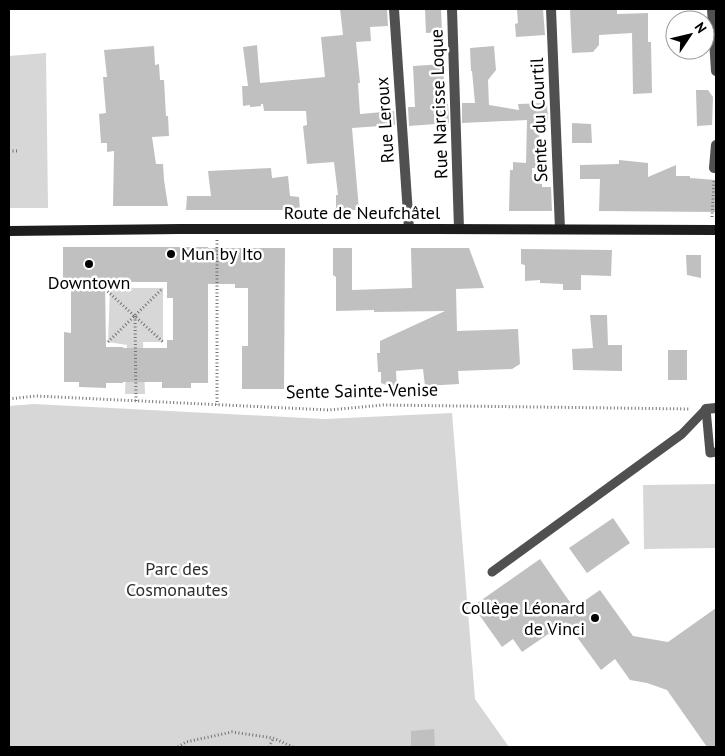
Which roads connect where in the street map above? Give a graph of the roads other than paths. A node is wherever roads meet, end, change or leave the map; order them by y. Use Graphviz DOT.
graph roads {
  1 [pos="394,9"];
  2 [pos="452,9"];
  3 [pos="550,9"];
  4 [pos="712,9"];
  5 [pos="716,71"];
  6 [pos="716,145"];
  7 [pos="714,168"];
  8 [pos="409,229"];
  9 [pos="459,229"];
  10 [pos="560,229"];
  11 [pos="715,230"];
  12 [pos="9,231"];
  13 [pos="711,409"];
  14 [pos="716,452"];
  15 [pos="492,572"];
  1 -- 8 [label="street, Rue Leroux"];
  2 -- 9 [label="street, Rue Narcisse Loque"];
  3 -- 10 [label="street, Sente du Courtil"];
  4 -- 5 [label="street"];
  6 -- 7 [label="street"];
  8 -- 9 [label="main road, Route de Neufchâtel"];
  8 -- 12 [label="main road, Route de Neufchâtel"];
  9 -- 10 [label="main road, Route de Neufchâtel"];
  10 -- 11 [label="main road, Route de Neufchâtel"];
  13 -- 14 [label="lane"];
  13 -- 15 [label="lane"];
}
